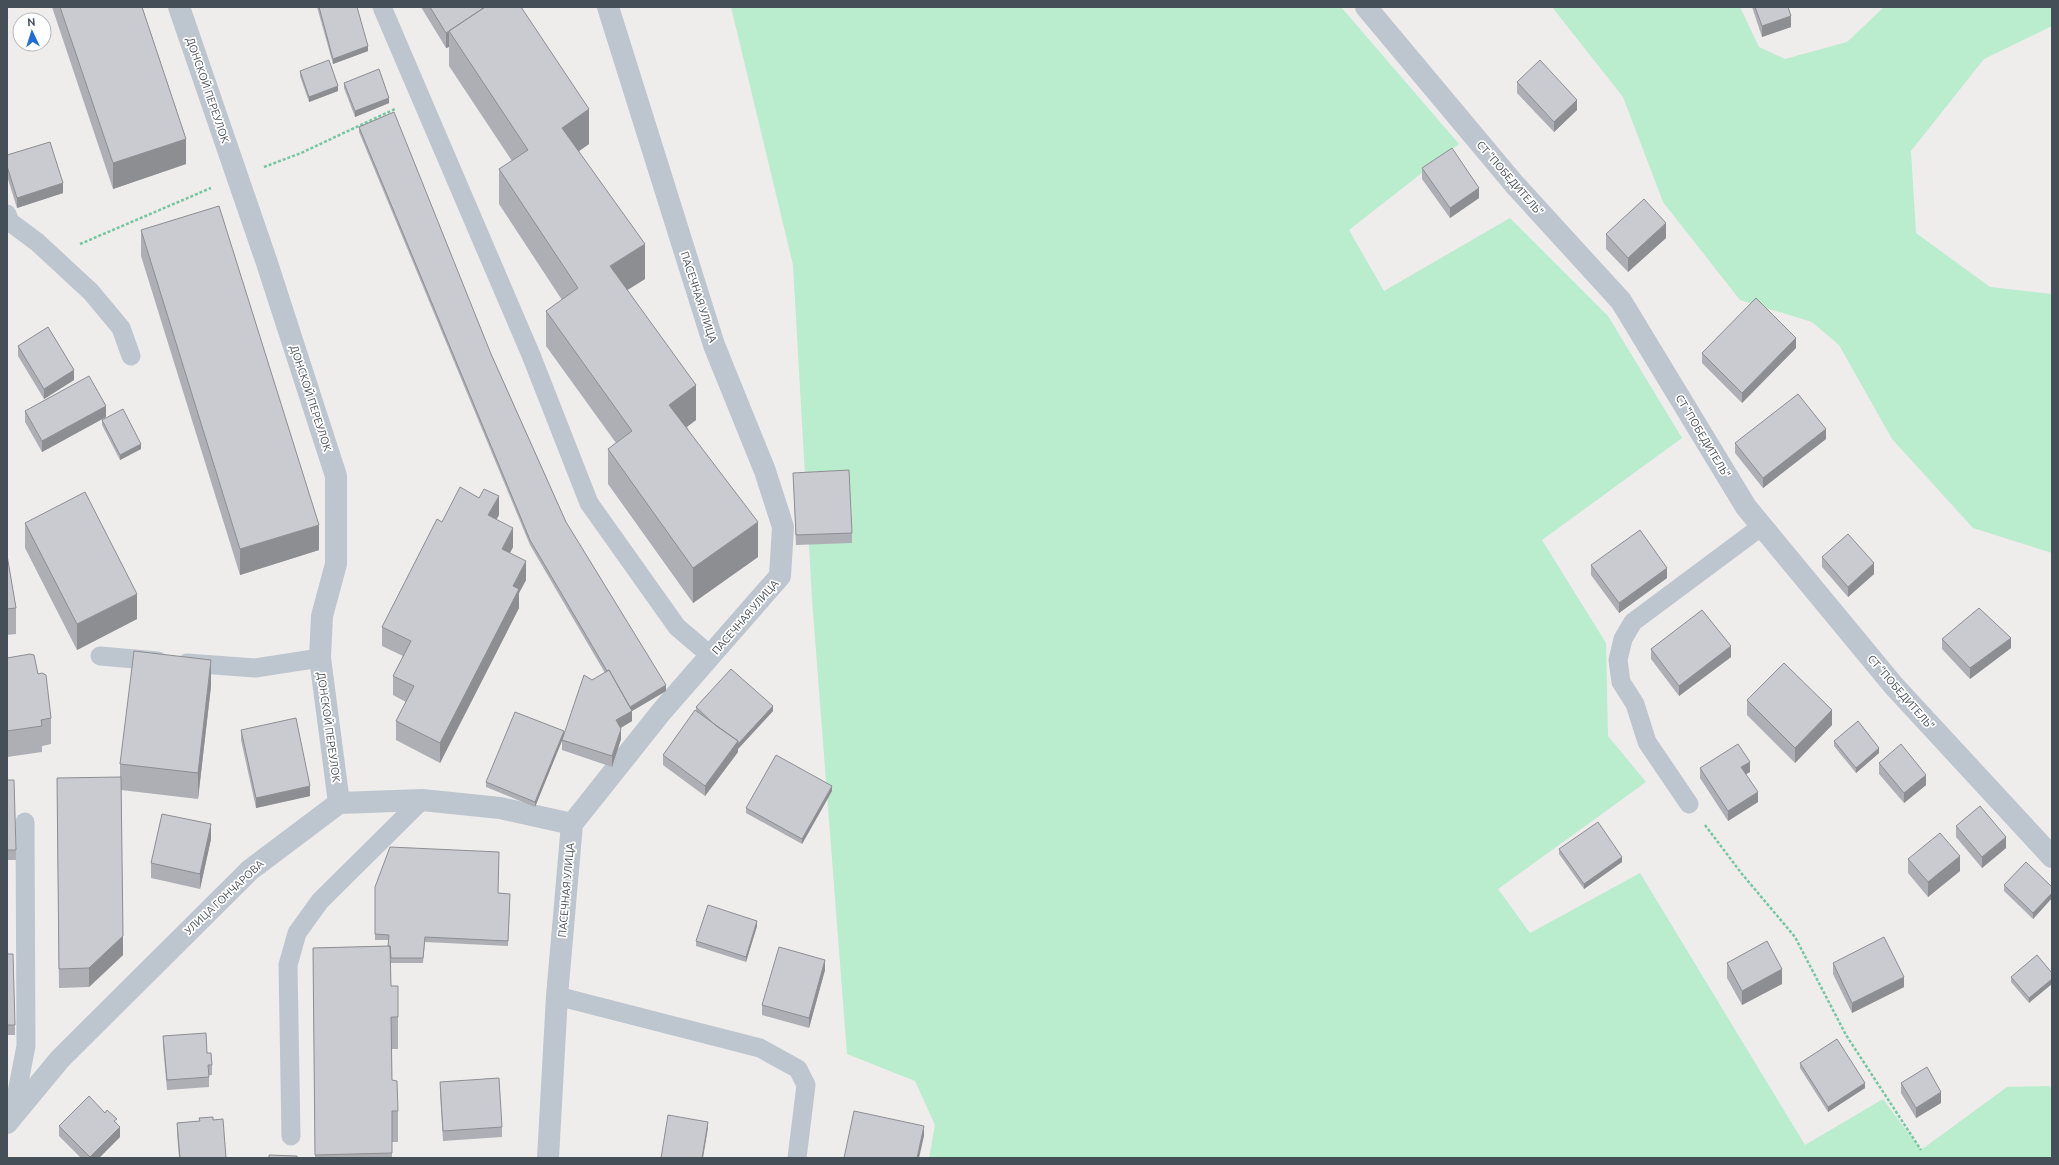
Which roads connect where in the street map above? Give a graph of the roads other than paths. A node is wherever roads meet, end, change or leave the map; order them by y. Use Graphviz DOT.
graph roads {
  1 [pos="180,7"];
  2 [pos="382,7"];
  3 [pos="608,7"];
  4 [pos="1366,7"];
  5 [pos="7,214"];
  6 [pos="131,356"];
  7 [pos="1762,526"];
  8 [pos="100,656"];
  9 [pos="711,656"];
  10 [pos="320,658"];
  11 [pos="422,800"];
  12 [pos="339,802"];
  13 [pos="1689,804"];
  14 [pos="25,822"];
  15 [pos="572,824"];
  16 [pos="2052,857"];
  17 [pos="556,996"];
  18 [pos="10,1120"];
  19 [pos="291,1136"];
  20 [pos="548,1158"];
  21 [pos="797,1158"];
  1 -- 10 [label="street, ДОНСКОЙ ПЕРЕУЛОК"];
  2 -- 9 [label="lane"];
  3 -- 9 [label="street, ПАСЕЧНАЯ УЛИЦА"];
  4 -- 7 [label="street, СТ \"ПОБЕДИТЕЛЬ\""];
  5 -- 6 [label="lane"];
  7 -- 13 [label="lane"];
  7 -- 16 [label="street, СТ \"ПОБЕДИТЕЛЬ\""];
  8 -- 10 [label="lane"];
  9 -- 15 [label="street, ПАСЕЧНАЯ УЛИЦА"];
  10 -- 12 [label="street, ДОНСКОЙ ПЕРЕУЛОК"];
  11 -- 12 [label="street"];
  11 -- 15 [label="street"];
  11 -- 19 [label="lane"];
  12 -- 18 [label="street, УЛИЦА ГОНЧАРОВА"];
  14 -- 18 [label="lane"];
  15 -- 17 [label="street, ПАСЕЧНАЯ УЛИЦА"];
  17 -- 20 [label="street, ПАСЕЧНАЯ УЛИЦА"];
  17 -- 21 [label="lane"];
}
